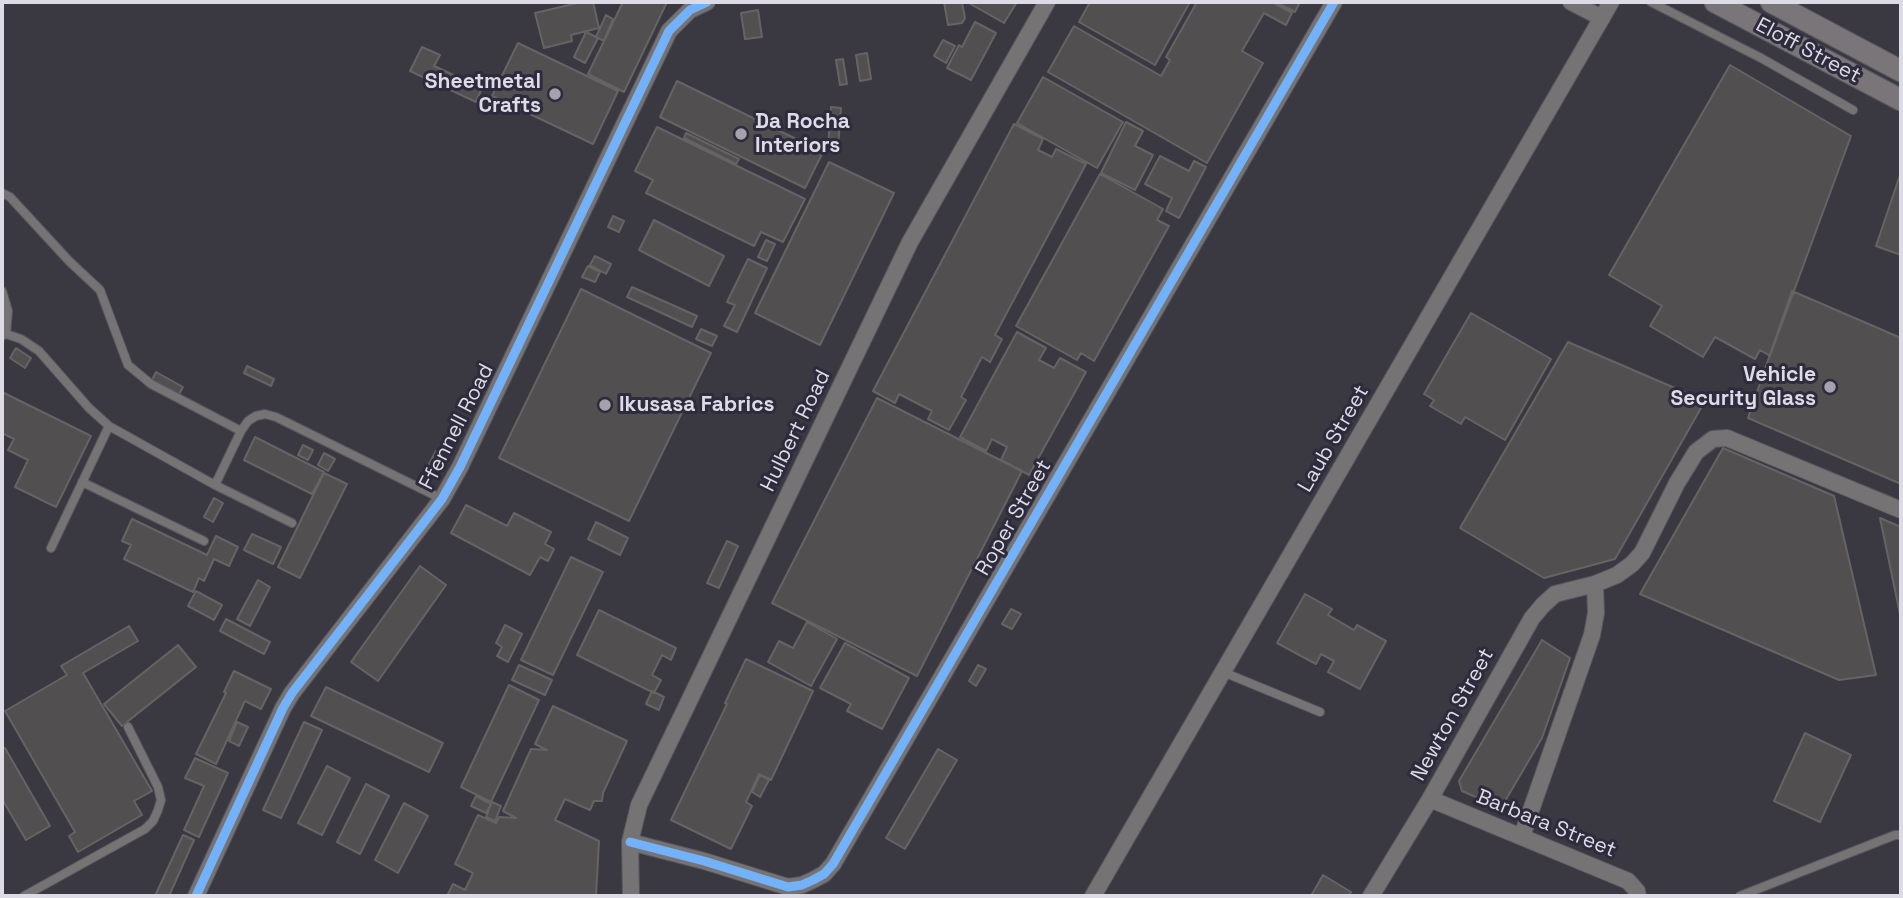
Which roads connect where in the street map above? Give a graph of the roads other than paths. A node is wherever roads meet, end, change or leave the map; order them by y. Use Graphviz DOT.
graph roads {
  1 [pos="707,2"];
  2 [pos="1047,2"];
  3 [pos="1334,2"];
  4 [pos="1571,2"];
  5 [pos="1611,2"];
  6 [pos="1651,2"];
  7 [pos="1714,2"];
  8 [pos="1771,2"];
  9 [pos="1602,18"];
  10 [pos="1901,71"];
  11 [pos="1901,100"];
  12 [pos="1853,110"];
  13 [pos="2,193"];
  14 [pos="2,291"];
  15 [pos="4,335"];
  16 [pos="109,426"];
  17 [pos="241,431"];
  18 [pos="82,482"];
  19 [pos="215,485"];
  20 [pos="442,499"];
  21 [pos="1901,510"];
  22 [pos="292,523"];
  23 [pos="204,541"];
  24 [pos="51,548"];
  25 [pos="1595,584"];
  26 [pos="1223,672"];
  27 [pos="1321,712"];
  28 [pos="128,727"];
  29 [pos="1430,799"];
  30 [pos="1901,835"];
  31 [pos="1522,836"];
  32 [pos="630,842"];
  33 [pos="24,896"];
  34 [pos="196,896"];
  35 [pos="631,896"];
  36 [pos="1093,896"];
  37 [pos="1371,896"];
  38 [pos="1638,896"];
  39 [pos="1740,896"];
  1 -- 20 [label="street, Ffennell Road"];
  2 -- 32 [label="street, Hulbert Road"];
  3 -- 32 [label="street, Roper Street"];
  4 -- 9 [label="street"];
  5 -- 9 [label="street, Laub Street"];
  6 -- 12 [label="lane"];
  7 -- 11 [label="street, Eloff Street"];
  8 -- 10 [label="street, Eloff Street"];
  9 -- 26 [label="street, Laub Street"];
  13 -- 17 [label="lane"];
  14 -- 15 [label="lane"];
  15 -- 16 [label="lane"];
  16 -- 18 [label="lane"];
  16 -- 19 [label="lane"];
  17 -- 19 [label="lane"];
  17 -- 20 [label="lane"];
  18 -- 23 [label="lane"];
  18 -- 24 [label="lane"];
  19 -- 22 [label="lane"];
  20 -- 34 [label="street, Ffennell Road"];
  21 -- 25 [label="street, Newton Street"];
  25 -- 29 [label="street, Newton Street"];
  25 -- 31 [label="street"];
  26 -- 27 [label="lane"];
  26 -- 36 [label="street, Laub Street"];
  28 -- 33 [label="lane"];
  29 -- 31 [label="street, Barbara Street"];
  29 -- 37 [label="street, Newton Street"];
  30 -- 39 [label="lane"];
  31 -- 38 [label="street, Barbara Street"];
  32 -- 35 [label="street, Hulbert Road"];
}
